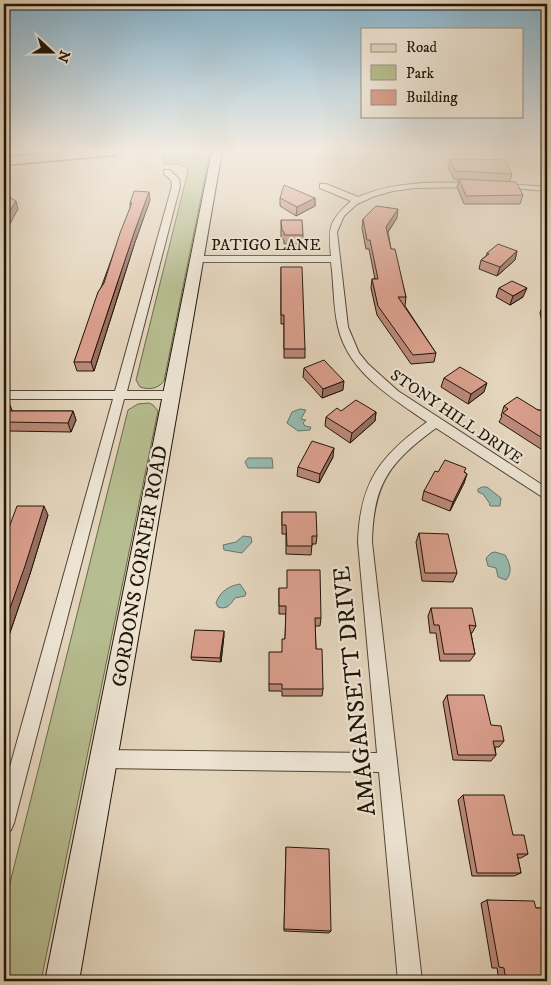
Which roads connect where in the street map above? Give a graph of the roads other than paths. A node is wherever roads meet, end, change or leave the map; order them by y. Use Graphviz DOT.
graph roads {
  1 [pos="173,197"];
  2 [pos="208,197"];
  3 [pos="350,197"];
  4 [pos="367,197"];
  5 [pos="357,200"];
  6 [pos="197,259"];
  7 [pos="334,259"];
  8 [pos="4,395"];
  9 [pos="120,396"];
  10 [pos="170,396"];
  11 [pos="436,422"];
  12 [pos="547,494"];
  13 [pos="103,759"];
  14 [pos="386,763"];
  15 [pos="4,823"];
  16 [pos="62,981"];
  17 [pos="410,981"];
  1 -- 9 [label="street"];
  2 -- 6 [label="street, GORDONS CORNER ROAD"];
  3 -- 5 [label="street"];
  4 -- 5 [label="street, STONY HILL DRIVE"];
  5 -- 7 [label="street, STONY HILL DRIVE"];
  6 -- 7 [label="street, PATIGO LANE"];
  6 -- 10 [label="street, GORDONS CORNER ROAD"];
  7 -- 11 [label="street, STONY HILL DRIVE"];
  8 -- 9 [label="street"];
  9 -- 10 [label="street"];
  9 -- 15 [label="street"];
  10 -- 13 [label="street, GORDONS CORNER ROAD"];
  11 -- 12 [label="street, STONY HILL DRIVE"];
  11 -- 14 [label="street, AMAGANSETT DRIVE"];
  13 -- 14 [label="street"];
  13 -- 16 [label="street, GORDONS CORNER ROAD"];
  14 -- 17 [label="street, AMAGANSETT DRIVE"];
}
